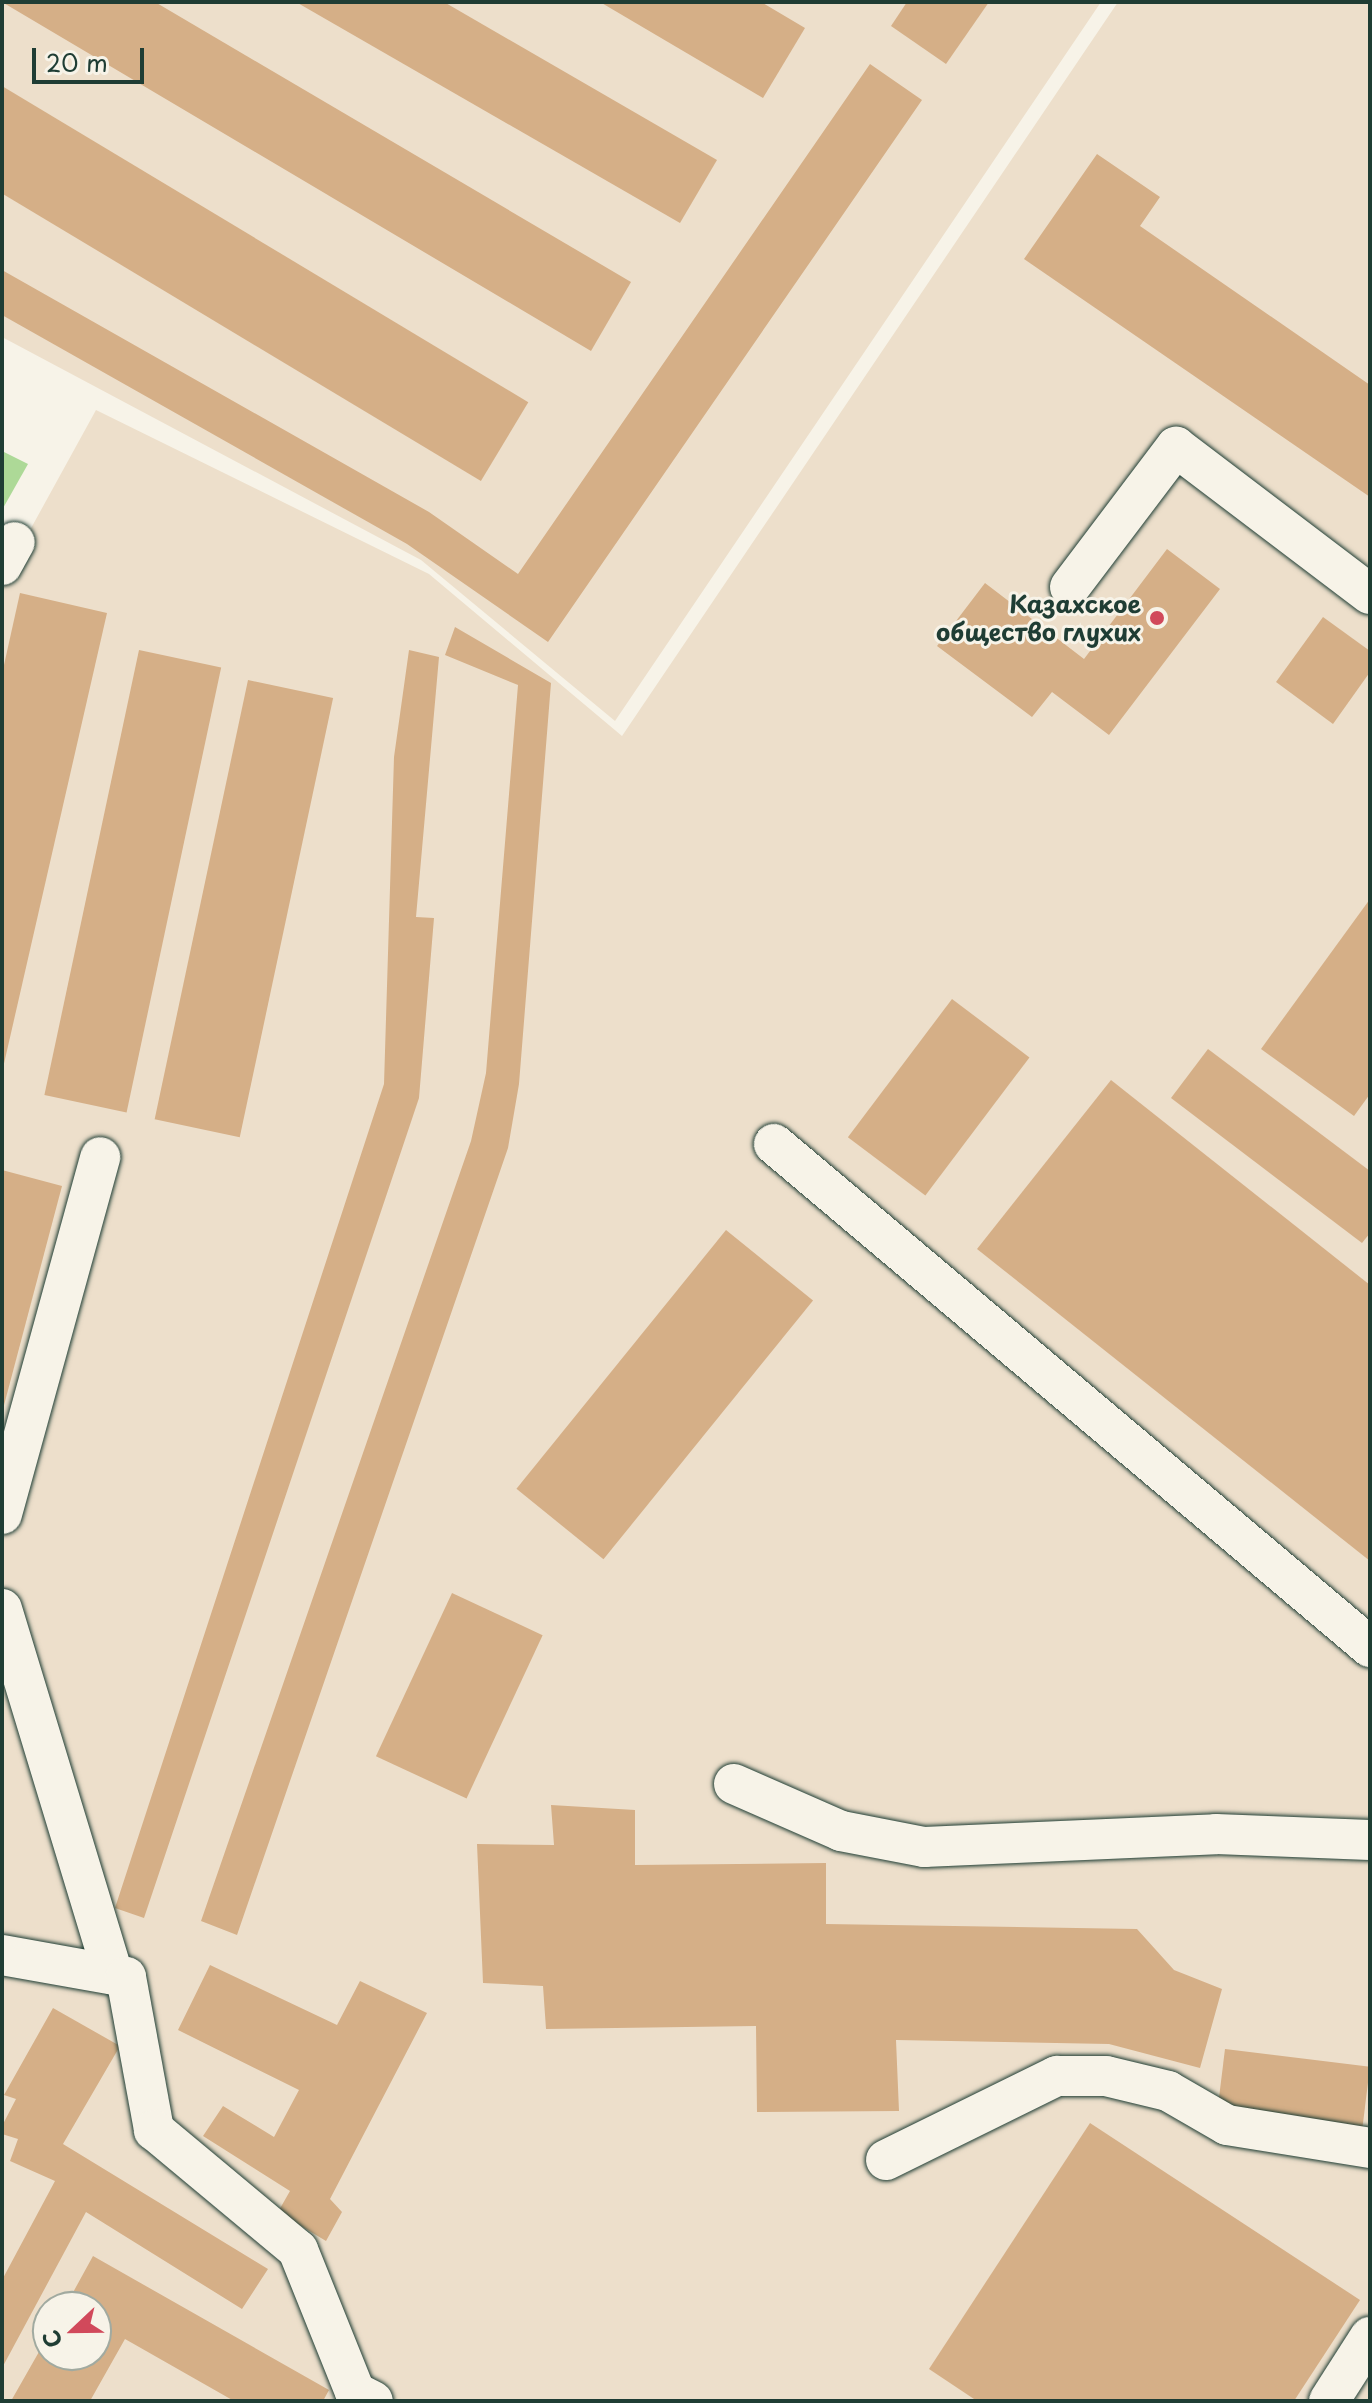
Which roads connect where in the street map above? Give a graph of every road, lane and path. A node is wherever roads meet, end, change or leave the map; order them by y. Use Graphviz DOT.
graph roads {
  1 [pos="1070,587"];
  2 [pos="1370,594"];
  3 [pos="774,1144"];
  4 [pos="100,1157"];
  5 [pos="2,1514"];
  6 [pos="2,1609"];
  7 [pos="1370,1647"];
  8 [pos="734,1784"];
  9 [pos="1370,1840"];
  10 [pos="2,1955"];
  11 [pos="113,1974"];
  12 [pos="1370,2148"];
  13 [pos="886,2160"];
  14 [pos="1370,2337"];
  15 [pos="373,2401"];
  16 [pos="1329,2401"];
  1 -- 2 [label="lane"];
  3 -- 7 [label="lane"];
  4 -- 5 [label="lane"];
  6 -- 11 [label="lane"];
  8 -- 9 [label="lane"];
  10 -- 11 [label="lane"];
  11 -- 15 [label="lane"];
  12 -- 13 [label="lane"];
  14 -- 16 [label="lane"];
}
